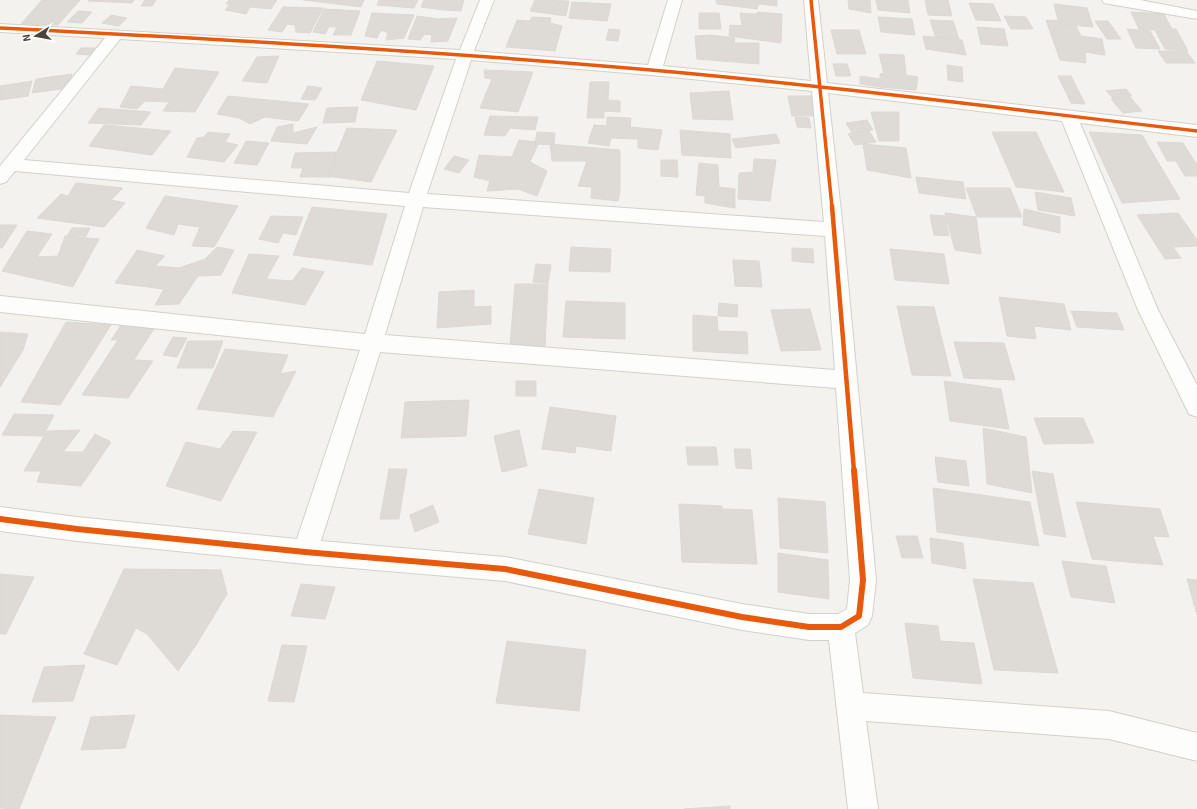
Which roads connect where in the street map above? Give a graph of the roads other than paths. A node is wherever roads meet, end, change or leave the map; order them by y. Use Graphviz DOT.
graph roads {
  1 [pos="487,0"];
  2 [pos="675,0"];
  3 [pos="811,0"];
  4 [pos="1109,0"];
  5 [pos="1197,15"];
  6 [pos="0,28"];
  7 [pos="116,34"];
  8 [pos="464,55"];
  9 [pos="654,70"];
  10 [pos="818,88"];
  11 [pos="1069,117"];
  12 [pos="1197,132"];
  13 [pos="55,169"];
  14 [pos="5,171"];
  15 [pos="0,186"];
  16 [pos="415,200"];
  17 [pos="834,230"];
  18 [pos="0,304"];
  19 [pos="373,343"];
  20 [pos="846,380"];
  21 [pos="1197,407"];
  22 [pos="0,520"];
  23 [pos="305,552"];
  24 [pos="841,627"];
  25 [pos="850,706"];
  26 [pos="1197,747"];
  27 [pos="863,809"];
  1 -- 8 [label="street"];
  2 -- 9 [label="street"];
  3 -- 10 [label="street"];
  4 -- 5 [label="street"];
  6 -- 7 [label="street"];
  7 -- 8 [label="street"];
  7 -- 14 [label="street"];
  8 -- 9 [label="street"];
  8 -- 16 [label="street"];
  9 -- 10 [label="street"];
  10 -- 11 [label="street"];
  10 -- 17 [label="street"];
  11 -- 12 [label="street"];
  11 -- 21 [label="street"];
  13 -- 14 [label="street"];
  13 -- 15 [label="street"];
  13 -- 16 [label="street"];
  16 -- 17 [label="street"];
  16 -- 19 [label="street"];
  17 -- 20 [label="street"];
  18 -- 19 [label="street"];
  19 -- 20 [label="street"];
  19 -- 23 [label="street"];
  20 -- 24 [label="street"];
  22 -- 23 [label="street"];
  23 -- 24 [label="street"];
  24 -- 25 [label="street"];
  25 -- 26 [label="street"];
  25 -- 27 [label="street"];
}
